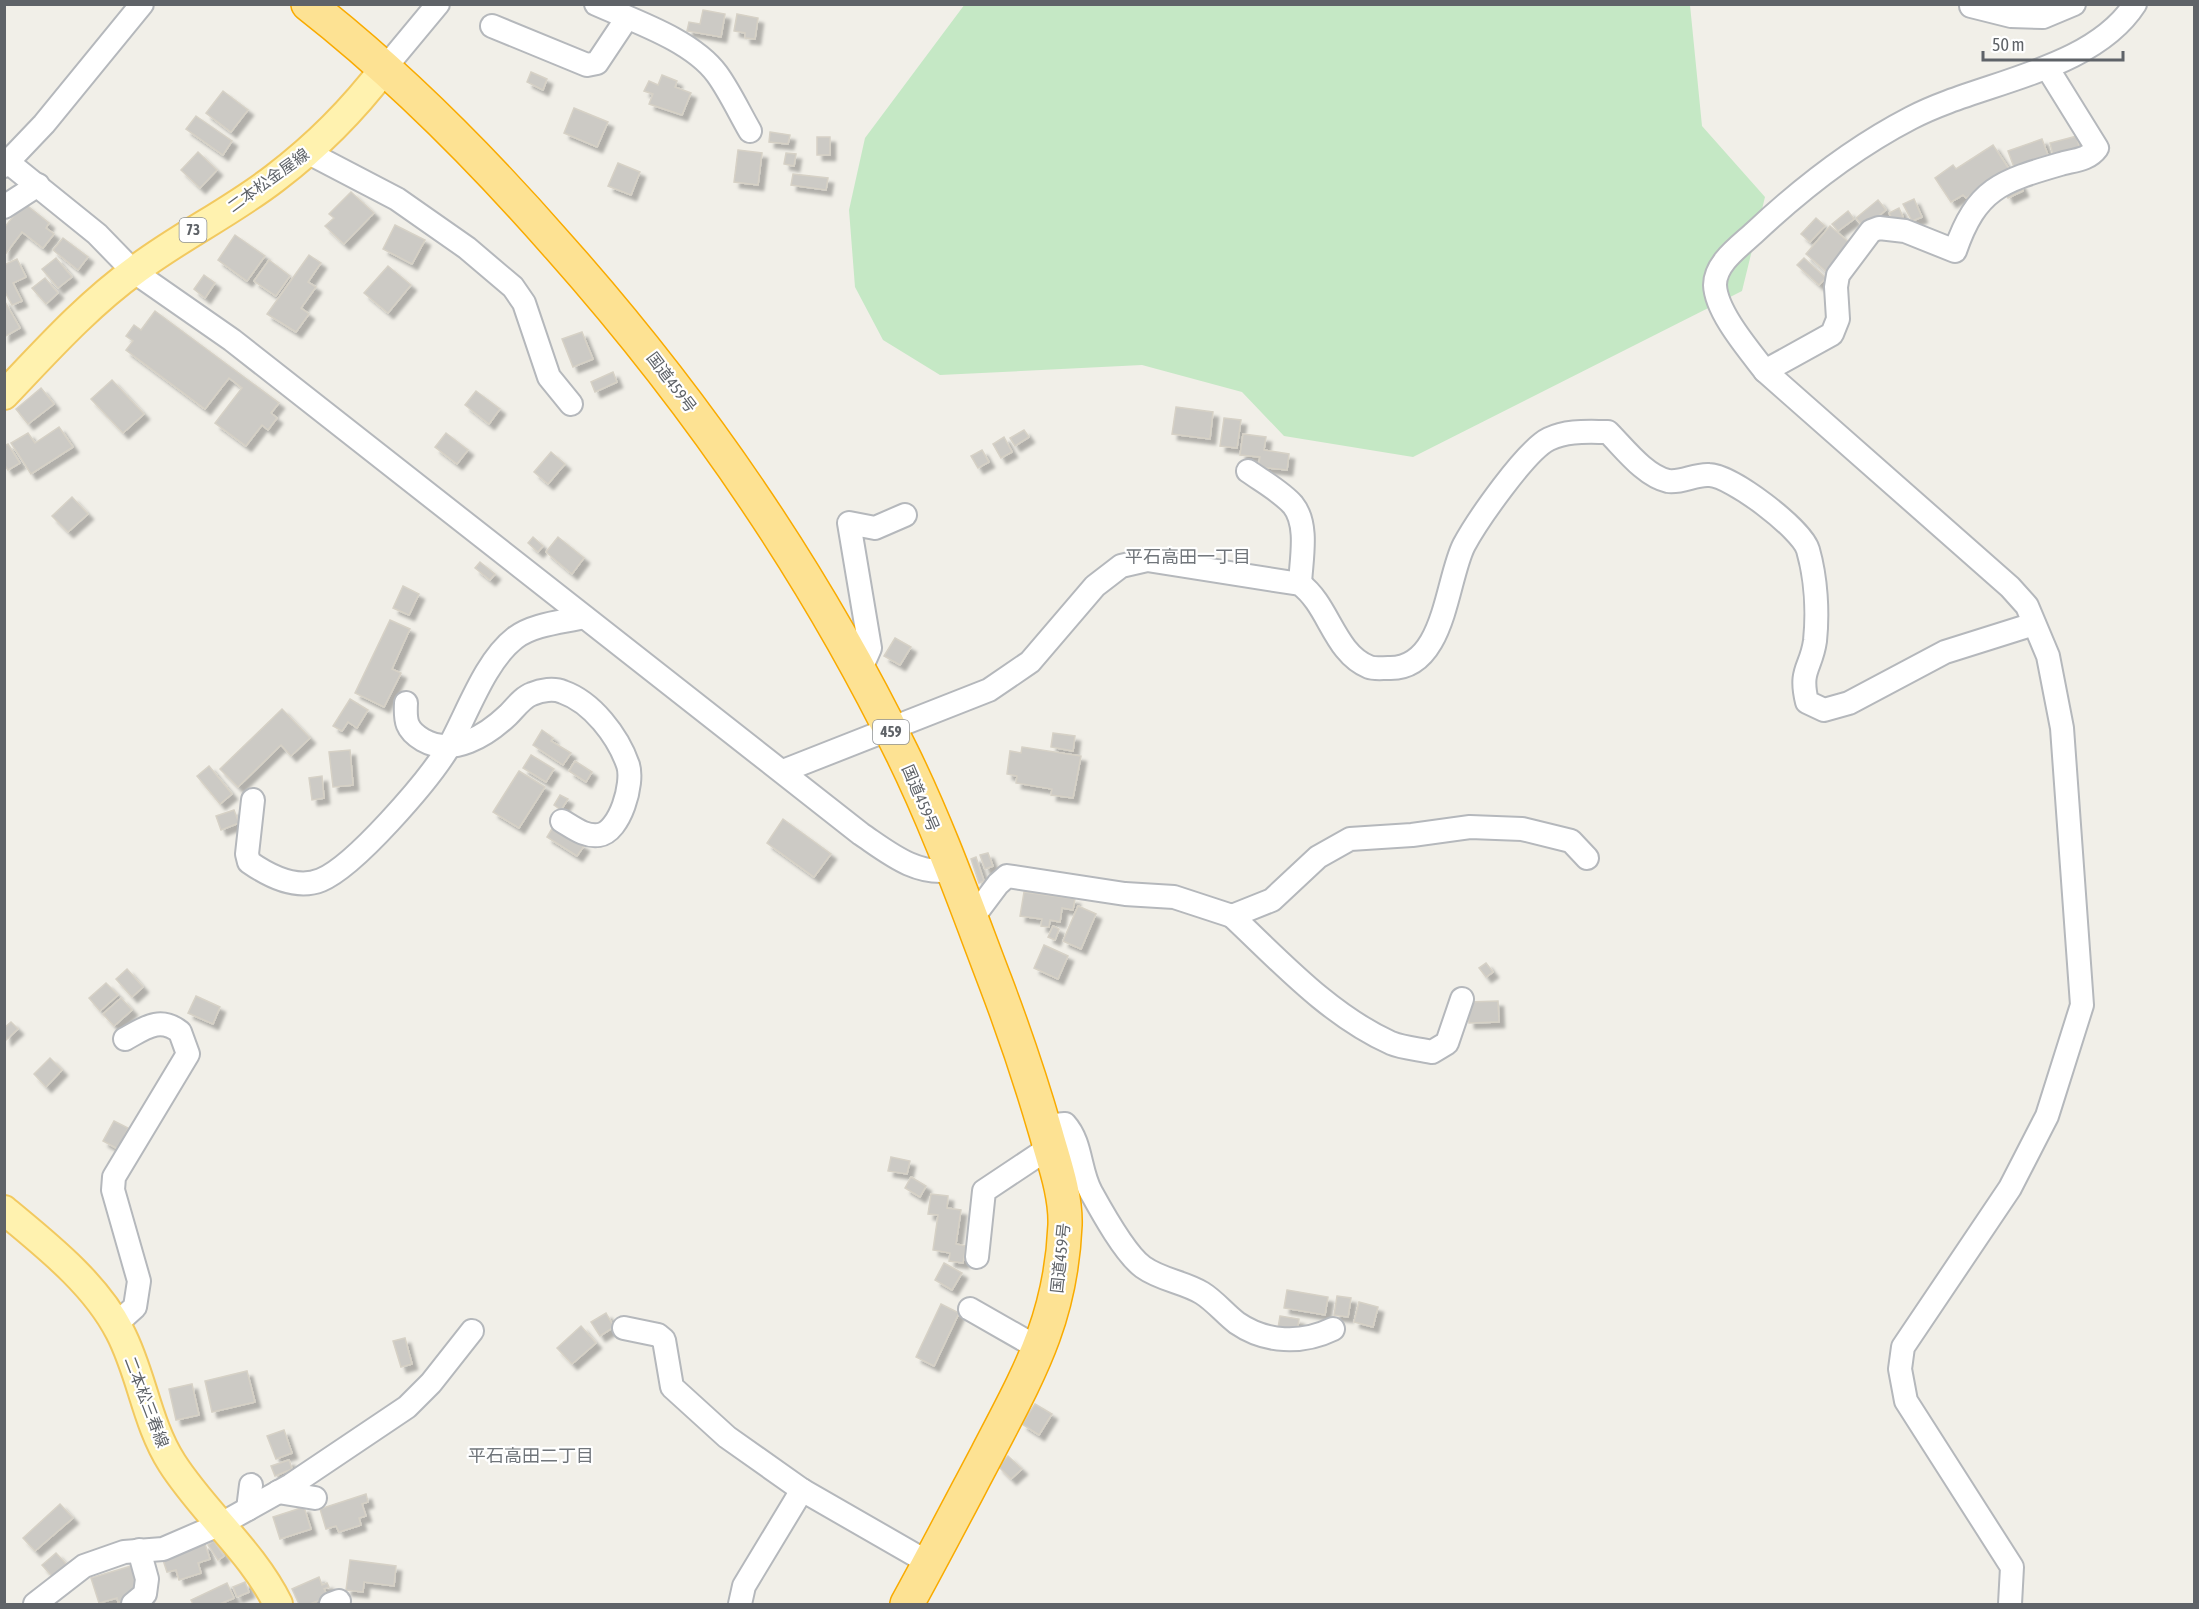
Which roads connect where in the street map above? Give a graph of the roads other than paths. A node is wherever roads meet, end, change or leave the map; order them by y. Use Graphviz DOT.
graph roads {
  1 [pos="142,4"];
  2 [pos="308,4"];
  3 [pos="438,4"];
  4 [pos="2074,4"];
  5 [pos="2134,4"];
  6 [pos="1971,6"];
  7 [pos="612,10"];
  8 [pos="492,26"];
  9 [pos="384,69"];
  10 [pos="2048,69"];
  11 [pos="750,131"];
  12 [pos="307,152"];
  13 [pos="7,164"];
  14 [pos="38,186"];
  15 [pos="4,207"];
  16 [pos="134,271"];
  17 [pos="1765,371"];
  18 [pos="4,395"];
  19 [pos="571,404"];
  20 [pos="1248,471"];
  21 [pos="905,515"];
  22 [pos="1300,584"];
  23 [pos="584,617"];
  24 [pos="2034,624"];
  25 [pos="860,671"];
  26 [pos="406,703"];
  27 [pos="889,728"];
  28 [pos="448,746"];
  29 [pos="783,771"];
  30 [pos="253,800"];
  31 [pos="562,821"];
  32 [pos="1587,858"];
  33 [pos="952,870"];
  34 [pos="1232,916"];
  35 [pos="971,920"];
  36 [pos="1462,999"];
  37 [pos="126,1038"];
  38 [pos="1047,1137"];
  39 [pos="4,1210"];
  40 [pos="977,1257"];
  41 [pos="970,1309"];
  42 [pos="116,1324"];
  43 [pos="624,1328"];
  44 [pos="1333,1329"];
  45 [pos="472,1331"];
  46 [pos="1040,1349"];
  47 [pos="251,1485"];
  48 [pos="802,1490"];
  49 [pos="278,1492"];
  50 [pos="315,1498"];
  51 [pos="248,1509"];
  52 [pos="221,1524"];
  53 [pos="139,1550"];
  54 [pos="929,1563"];
  55 [pos="35,1605"];
  56 [pos="133,1605"];
  57 [pos="278,1605"];
  58 [pos="740,1605"];
  59 [pos="907,1605"];
  60 [pos="2010,1605"];
  1 -- 13 [label="street"];
  2 -- 9 [label="highway, 国道459号 / 459"];
  3 -- 9 [label="street"];
  4 -- 6 [label="street"];
  5 -- 10 [label="street"];
  7 -- 8 [label="street"];
  7 -- 11 [label="street"];
  9 -- 12 [label="main road, 二本松金屋線 / 73"];
  9 -- 25 [label="highway, 国道459号 / 459"];
  10 -- 17 [label="street"];
  10 -- 17 [label="street"];
  12 -- 16 [label="main road, 二本松金屋線 / 73"];
  12 -- 19 [label="street"];
  13 -- 14 [label="street"];
  14 -- 15 [label="street"];
  14 -- 16 [label="street"];
  16 -- 18 [label="main road, 二本松金屋線 / 73"];
  16 -- 23 [label="street"];
  17 -- 24 [label="street"];
  20 -- 22 [label="street"];
  21 -- 25 [label="street"];
  22 -- 24 [label="street"];
  22 -- 27 [label="street"];
  23 -- 28 [label="street"];
  23 -- 29 [label="street"];
  24 -- 60 [label="street"];
  25 -- 27 [label="highway, 国道459号 / 459"];
  26 -- 28 [label="street"];
  27 -- 29 [label="street"];
  27 -- 33 [label="highway, 国道459号 / 459"];
  28 -- 30 [label="street"];
  28 -- 31 [label="street"];
  29 -- 33 [label="street"];
  32 -- 34 [label="street"];
  33 -- 35 [label="highway, 国道459号 / 459"];
  34 -- 35 [label="street"];
  34 -- 36 [label="street"];
  35 -- 38 [label="highway, 国道459号 / 459"];
  37 -- 42 [label="street"];
  38 -- 40 [label="street"];
  38 -- 44 [label="street"];
  38 -- 46 [label="highway, 国道459号 / 459"];
  39 -- 42 [label="main road, 二本松三春線"];
  41 -- 46 [label="street"];
  42 -- 52 [label="main road, 二本松三春線"];
  43 -- 48 [label="street"];
  45 -- 49 [label="street"];
  46 -- 54 [label="highway, 国道459号 / 459"];
  47 -- 51 [label="street"];
  48 -- 54 [label="street"];
  48 -- 58 [label="street"];
  49 -- 50 [label="street"];
  49 -- 51 [label="street"];
  51 -- 52 [label="street"];
  52 -- 53 [label="street"];
  52 -- 57 [label="main road, 二本松三春線"];
  53 -- 55 [label="street"];
  53 -- 56 [label="street"];
  54 -- 59 [label="highway, 国道459号 / 459"];
}
